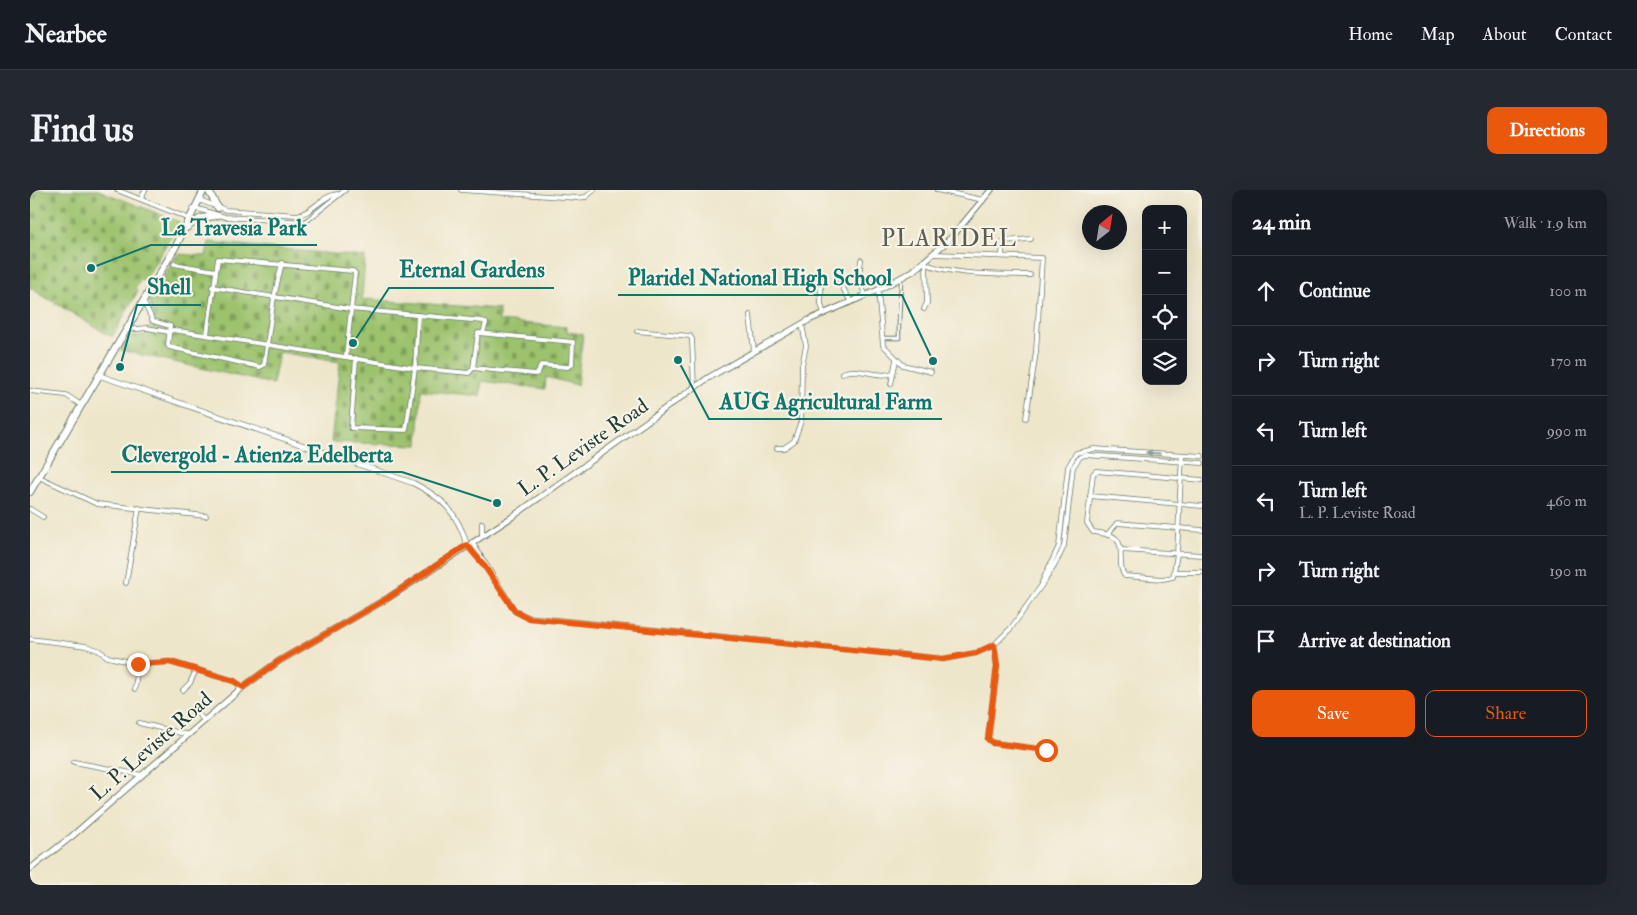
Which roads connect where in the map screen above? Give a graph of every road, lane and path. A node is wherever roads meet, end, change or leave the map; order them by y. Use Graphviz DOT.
graph roads {
  1 [pos="116,190"];
  2 [pos="145,190"];
  3 [pos="204,190"];
  4 [pos="208,190"];
  5 [pos="344,190"];
  6 [pos="461,190"];
  7 [pos="594,190"];
  8 [pos="937,190"];
  9 [pos="991,190"];
  10 [pos="128,192"];
  11 [pos="340,193"];
  12 [pos="141,200"];
  13 [pos="199,200"];
  14 [pos="983,200"];
  15 [pos="315,204"];
  16 [pos="195,208"];
  17 [pos="218,208"];
  18 [pos="320,211"];
  19 [pos="216,216"];
  20 [pos="190,219"];
  21 [pos="185,229"];
  22 [pos="1031,239"];
  23 [pos="934,254"];
  24 [pos="1002,256"];
  25 [pos="861,260"];
  26 [pos="282,263"];
  27 [pos="925,263"];
  28 [pos="174,264"];
  29 [pos="216,271"];
  30 [pos="839,271"];
  31 [pos="1030,275"];
  32 [pos="901,278"];
  33 [pos="212,287"];
  34 [pos="821,287"];
  35 [pos="878,290"];
  36 [pos="866,295"];
  37 [pos="274,297"];
  38 [pos="143,300"];
  39 [pos="851,302"];
  40 [pos="350,309"];
  41 [pos="924,309"];
  42 [pos="824,314"];
  43 [pos="418,315"];
  44 [pos="750,315"];
  45 [pos="151,317"];
  46 [pos="802,324"];
  47 [pos="147,328"];
  48 [pos="171,329"];
  49 [pos="125,331"];
  50 [pos="637,331"];
  51 [pos="483,333"];
  52 [pos="207,334"];
  53 [pos="881,338"];
  54 [pos="268,345"];
  55 [pos="754,351"];
  56 [pos="346,356"];
  57 [pos="356,358"];
  58 [pos="896,360"];
  59 [pos="415,368"];
  60 [pos="472,368"];
  61 [pos="893,372"];
  62 [pos="931,372"];
  63 [pos="842,374"];
  64 [pos="98,375"];
  65 [pos="891,384"];
  66 [pos="694,388"];
  67 [pos="30,391"];
  68 [pos="81,404"];
  69 [pos="1026,418"];
  70 [pos="777,448"];
  71 [pos="1182,455"];
  72 [pos="1202,456"];
  73 [pos="1183,462"];
  74 [pos="1202,463"];
  75 [pos="38,477"];
  76 [pos="1182,478"];
  77 [pos="1202,480"];
  78 [pos="30,492"];
  79 [pos="1090,496"];
  80 [pos="1179,504"];
  81 [pos="1202,506"];
  82 [pos="140,508"];
  83 [pos="30,509"];
  84 [pos="206,516"];
  85 [pos="43,517"];
  86 [pos="482,522"];
  87 [pos="1178,529"];
  88 [pos="1202,530"];
  89 [pos="1107,535"];
  90 [pos="482,536"];
  91 [pos="470,544"];
  92 [pos="1121,550"];
  93 [pos="1177,554"];
  94 [pos="1202,556"];
  95 [pos="1175,572"];
  96 [pos="1202,572"];
  97 [pos="126,583"];
  98 [pos="1042,583"];
  99 [pos="30,639"];
  100 [pos="994,645"];
  101 [pos="138,664"];
  102 [pos="196,670"];
  103 [pos="243,687"];
  104 [pos="135,689"];
  105 [pos="183,690"];
  106 [pos="189,710"];
  107 [pos="205,720"];
  108 [pos="140,724"];
  109 [pos="189,735"];
  110 [pos="1046,750"];
  111 [pos="74,762"];
  112 [pos="144,775"];
  113 [pos="30,868"];
  1 -- 10 [label="street"];
  2 -- 12 [label="street"];
  3 -- 13 [label="highway"];
  4 -- 17 [label="highway"];
  5 -- 11 [label="street"];
  6 -- 7 [label="street"];
  8 -- 14 [label="street"];
  9 -- 14 [label="main road, L. P. Leviste Road"];
  10 -- 12 [label="street"];
  11 -- 15 [label="street"];
  11 -- 18 [label="street"];
  12 -- 20 [label="street"];
  13 -- 16 [label="highway"];
  13 -- 17 [label="street"];
  14 -- 23 [label="main road, L. P. Leviste Road"];
  15 -- 17 [label="street"];
  15 -- 18 [label="street"];
  16 -- 19 [label="street"];
  16 -- 20 [label="highway"];
  18 -- 19 [label="street"];
  19 -- 21 [label="highway"];
  20 -- 21 [label="highway"];
  21 -- 38 [label="highway"];
  22 -- 24 [label="street"];
  23 -- 24 [label="street"];
  23 -- 27 [label="main road, L. P. Leviste Road"];
  24 -- 69 [label="street"];
  25 -- 36 [label="street"];
  26 -- 29 [label="street"];
  26 -- 37 [label="street"];
  26 -- 40 [label="street"];
  27 -- 31 [label="street"];
  27 -- 32 [label="main road, L. P. Leviste Road"];
  27 -- 41 [label="street"];
  28 -- 29 [label="street"];
  29 -- 33 [label="street"];
  30 -- 39 [label="street"];
  32 -- 35 [label="main road, L. P. Leviste Road"];
  32 -- 53 [label="street"];
  33 -- 37 [label="street"];
  33 -- 52 [label="street"];
  34 -- 42 [label="street"];
  35 -- 36 [label="main road, L. P. Leviste Road"];
  35 -- 53 [label="street"];
  36 -- 39 [label="main road, L. P. Leviste Road"];
  37 -- 40 [label="street"];
  37 -- 54 [label="street"];
  38 -- 45 [label="street"];
  38 -- 49 [label="highway"];
  39 -- 42 [label="main road, L. P. Leviste Road"];
  40 -- 43 [label="street"];
  40 -- 56 [label="street"];
  42 -- 46 [label="main road, L. P. Leviste Road"];
  43 -- 51 [label="street"];
  43 -- 59 [label="street"];
  44 -- 55 [label="street"];
  45 -- 47 [label="street"];
  45 -- 48 [label="street"];
  46 -- 55 [label="main road, L. P. Leviste Road"];
  46 -- 70 [label="street"];
  47 -- 48 [label="street"];
  47 -- 49 [label="street"];
  48 -- 52 [label="street"];
  48 -- 54 [label="street"];
  49 -- 64 [label="highway"];
  50 -- 66 [label="street"];
  51 -- 60 [label="street"];
  51 -- 60 [label="street"];
  52 -- 54 [label="street"];
  53 -- 58 [label="street"];
  54 -- 56 [label="street"];
  55 -- 66 [label="main road, L. P. Leviste Road"];
  56 -- 57 [label="street"];
  57 -- 59 [label="street"];
  57 -- 59 [label="street"];
  58 -- 61 [label="street"];
  58 -- 62 [label="street"];
  59 -- 60 [label="street"];
  61 -- 63 [label="street"];
  61 -- 65 [label="street"];
  64 -- 68 [label="highway"];
  64 -- 91 [label="street"];
  66 -- 90 [label="main road, L. P. Leviste Road"];
  67 -- 68 [label="street"];
  68 -- 75 [label="highway"];
  71 -- 72 [label="street"];
  71 -- 73 [label="street"];
  71 -- 98 [label="street, one-way"];
  73 -- 74 [label="street"];
  73 -- 76 [label="street"];
  73 -- 98 [label="street"];
  75 -- 78 [label="highway"];
  75 -- 82 [label="street"];
  76 -- 77 [label="street"];
  76 -- 79 [label="street"];
  76 -- 80 [label="street"];
  79 -- 80 [label="street"];
  79 -- 89 [label="street"];
  80 -- 81 [label="street"];
  80 -- 87 [label="street"];
  82 -- 84 [label="street"];
  82 -- 97 [label="street"];
  83 -- 85 [label="street"];
  86 -- 90 [label="street"];
  87 -- 88 [label="street"];
  87 -- 89 [label="street"];
  87 -- 93 [label="street"];
  89 -- 92 [label="street"];
  90 -- 91 [label="main road, L. P. Leviste Road"];
  91 -- 100 [label="street"];
  91 -- 103 [label="main road, L. P. Leviste Road"];
  92 -- 93 [label="street"];
  92 -- 95 [label="street"];
  93 -- 94 [label="street"];
  93 -- 95 [label="street"];
  95 -- 96 [label="street"];
  98 -- 100 [label="street"];
  99 -- 101 [label="street"];
  100 -- 110 [label="street"];
  101 -- 102 [label="street"];
  101 -- 104 [label="street"];
  102 -- 103 [label="street"];
  102 -- 105 [label="street"];
  103 -- 107 [label="main road, L. P. Leviste Road"];
  106 -- 107 [label="street"];
  107 -- 109 [label="main road, L. P. Leviste Road"];
  108 -- 109 [label="street"];
  109 -- 112 [label="main road, L. P. Leviste Road"];
  111 -- 112 [label="street"];
  112 -- 113 [label="main road, L. P. Leviste Road"];
}
